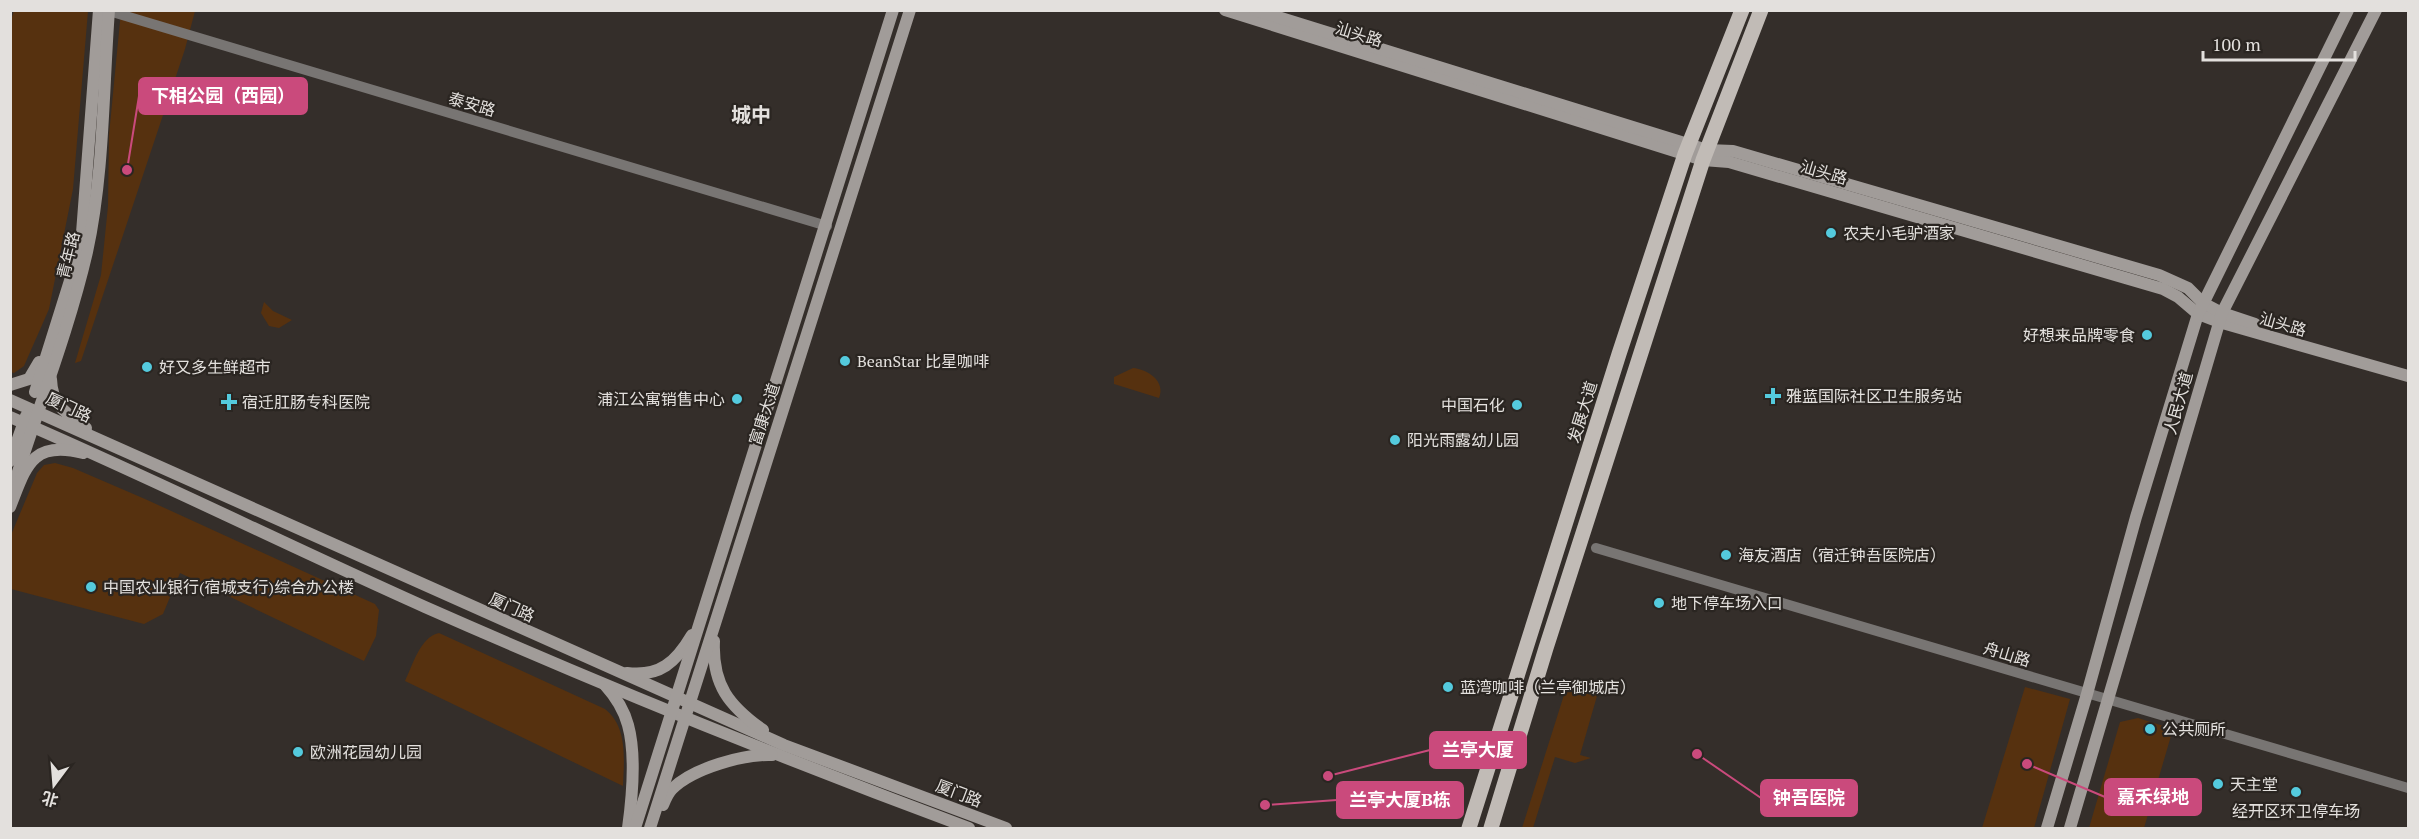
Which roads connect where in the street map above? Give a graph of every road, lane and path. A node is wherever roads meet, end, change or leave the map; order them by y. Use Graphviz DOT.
graph roads {
  1 [pos="99,10"];
  2 [pos="893,10"];
  3 [pos="910,10"];
  4 [pos="1225,10"];
  5 [pos="1255,10"];
  6 [pos="1742,10"];
  7 [pos="1761,10"];
  8 [pos="2348,10"];
  9 [pos="2376,10"];
  10 [pos="109,11"];
  11 [pos="1289,20"];
  12 [pos="1687,149"];
  13 [pos="1705,155"];
  14 [pos="827,226"];
  15 [pos="2200,308"];
  16 [pos="64,316"];
  17 [pos="2220,318"];
  18 [pos="2409,368"];
  19 [pos="2409,376"];
  20 [pos="10,385"];
  21 [pos="10,400"];
  22 [pos="33,409"];
  23 [pos="10,417"];
  24 [pos="28,424"];
  25 [pos="106,443"];
  26 [pos="101,457"];
  27 [pos="10,461"];
  28 [pos="10,497"];
  29 [pos="10,507"];
  30 [pos="1596,548"];
  31 [pos="703,616"];
  32 [pos="715,622"];
  33 [pos="615,671"];
  34 [pos="604,684"];
  35 [pos="2087,694"];
  36 [pos="677,698"];
  37 [pos="2108,699"];
  38 [pos="690,704"];
  39 [pos="673,712"];
  40 [pos="685,717"];
  41 [pos="782,750"];
  42 [pos="2409,789"];
  43 [pos="628,828"];
  44 [pos="635,828"];
  45 [pos="652,828"];
  46 [pos="969,828"];
  47 [pos="1006,828"];
  48 [pos="1469,828"];
  49 [pos="1491,828"];
  50 [pos="2047,828"];
  51 [pos="2070,828"];
  1 -- 16 [label="street, 青年路"];
  2 -- 14 [label="street, 富康大道"];
  3 -- 32 [label="street, 富康大道"];
  4 -- 11 [label="street, 汕头路"];
  5 -- 11 [label="street, 汕头路"];
  6 -- 12 [label="main road, 发展大道"];
  7 -- 13 [label="main road"];
  8 -- 15 [label="street, 人民大道"];
  9 -- 17 [label="street, 人民大道"];
  10 -- 14 [label="street, 泰安路"];
  10 -- 16 [label="street, 青年路"];
  11 -- 12 [label="street, 汕头路"];
  12 -- 13 [label="street, 汕头路"];
  12 -- 48 [label="main road, 发展大道"];
  13 -- 15 [label="street, 汕头路"];
  13 -- 49 [label="main road"];
  14 -- 31 [label="street, 富康大道"];
  15 -- 17 [label="street, 汕头路"];
  15 -- 35 [label="street, 人民大道"];
  16 -- 20 [label="street"];
  16 -- 22 [label="street, 青年路"];
  16 -- 25 [label="street"];
  17 -- 18 [label="street, 汕头路"];
  17 -- 19 [label="street, 汕头路"];
  17 -- 37 [label="street, 人民大道"];
  21 -- 22 [label="street, 厦门路"];
  22 -- 24 [label="street, 青年路"];
  22 -- 25 [label="street, 厦门路"];
  23 -- 24 [label="street, 厦门路"];
  24 -- 26 [label="street, 厦门路"];
  24 -- 27 [label="street, 青年路"];
  24 -- 28 [label="street, 青年路"];
  25 -- 33 [label="street, 厦门路"];
  26 -- 29 [label="street"];
  26 -- 34 [label="street, 厦门路"];
  30 -- 35 [label="street, 舟山路"];
  31 -- 33 [label="street"];
  31 -- 36 [label="street, 富康大道"];
  32 -- 38 [label="street, 富康大道"];
  32 -- 41 [label="street"];
  33 -- 36 [label="street, 厦门路"];
  34 -- 39 [label="street, 厦门路"];
  34 -- 43 [label="street"];
  35 -- 37 [label="street, 舟山路"];
  35 -- 50 [label="street, 人民大道"];
  36 -- 38 [label="street, 厦门路"];
  36 -- 39 [label="street, 富康大道"];
  37 -- 42 [label="street, 舟山路"];
  37 -- 51 [label="street, 人民大道"];
  38 -- 40 [label="street, 富康大道"];
  38 -- 41 [label="street, 厦门路"];
  39 -- 40 [label="street, 厦门路"];
  39 -- 44 [label="street, 富康大道"];
  40 -- 41 [label="street, 厦门路"];
  40 -- 45 [label="street, 富康大道"];
  41 -- 45 [label="street"];
  41 -- 46 [label="street, 厦门路"];
  41 -- 47 [label="street, 厦门路"];
}
